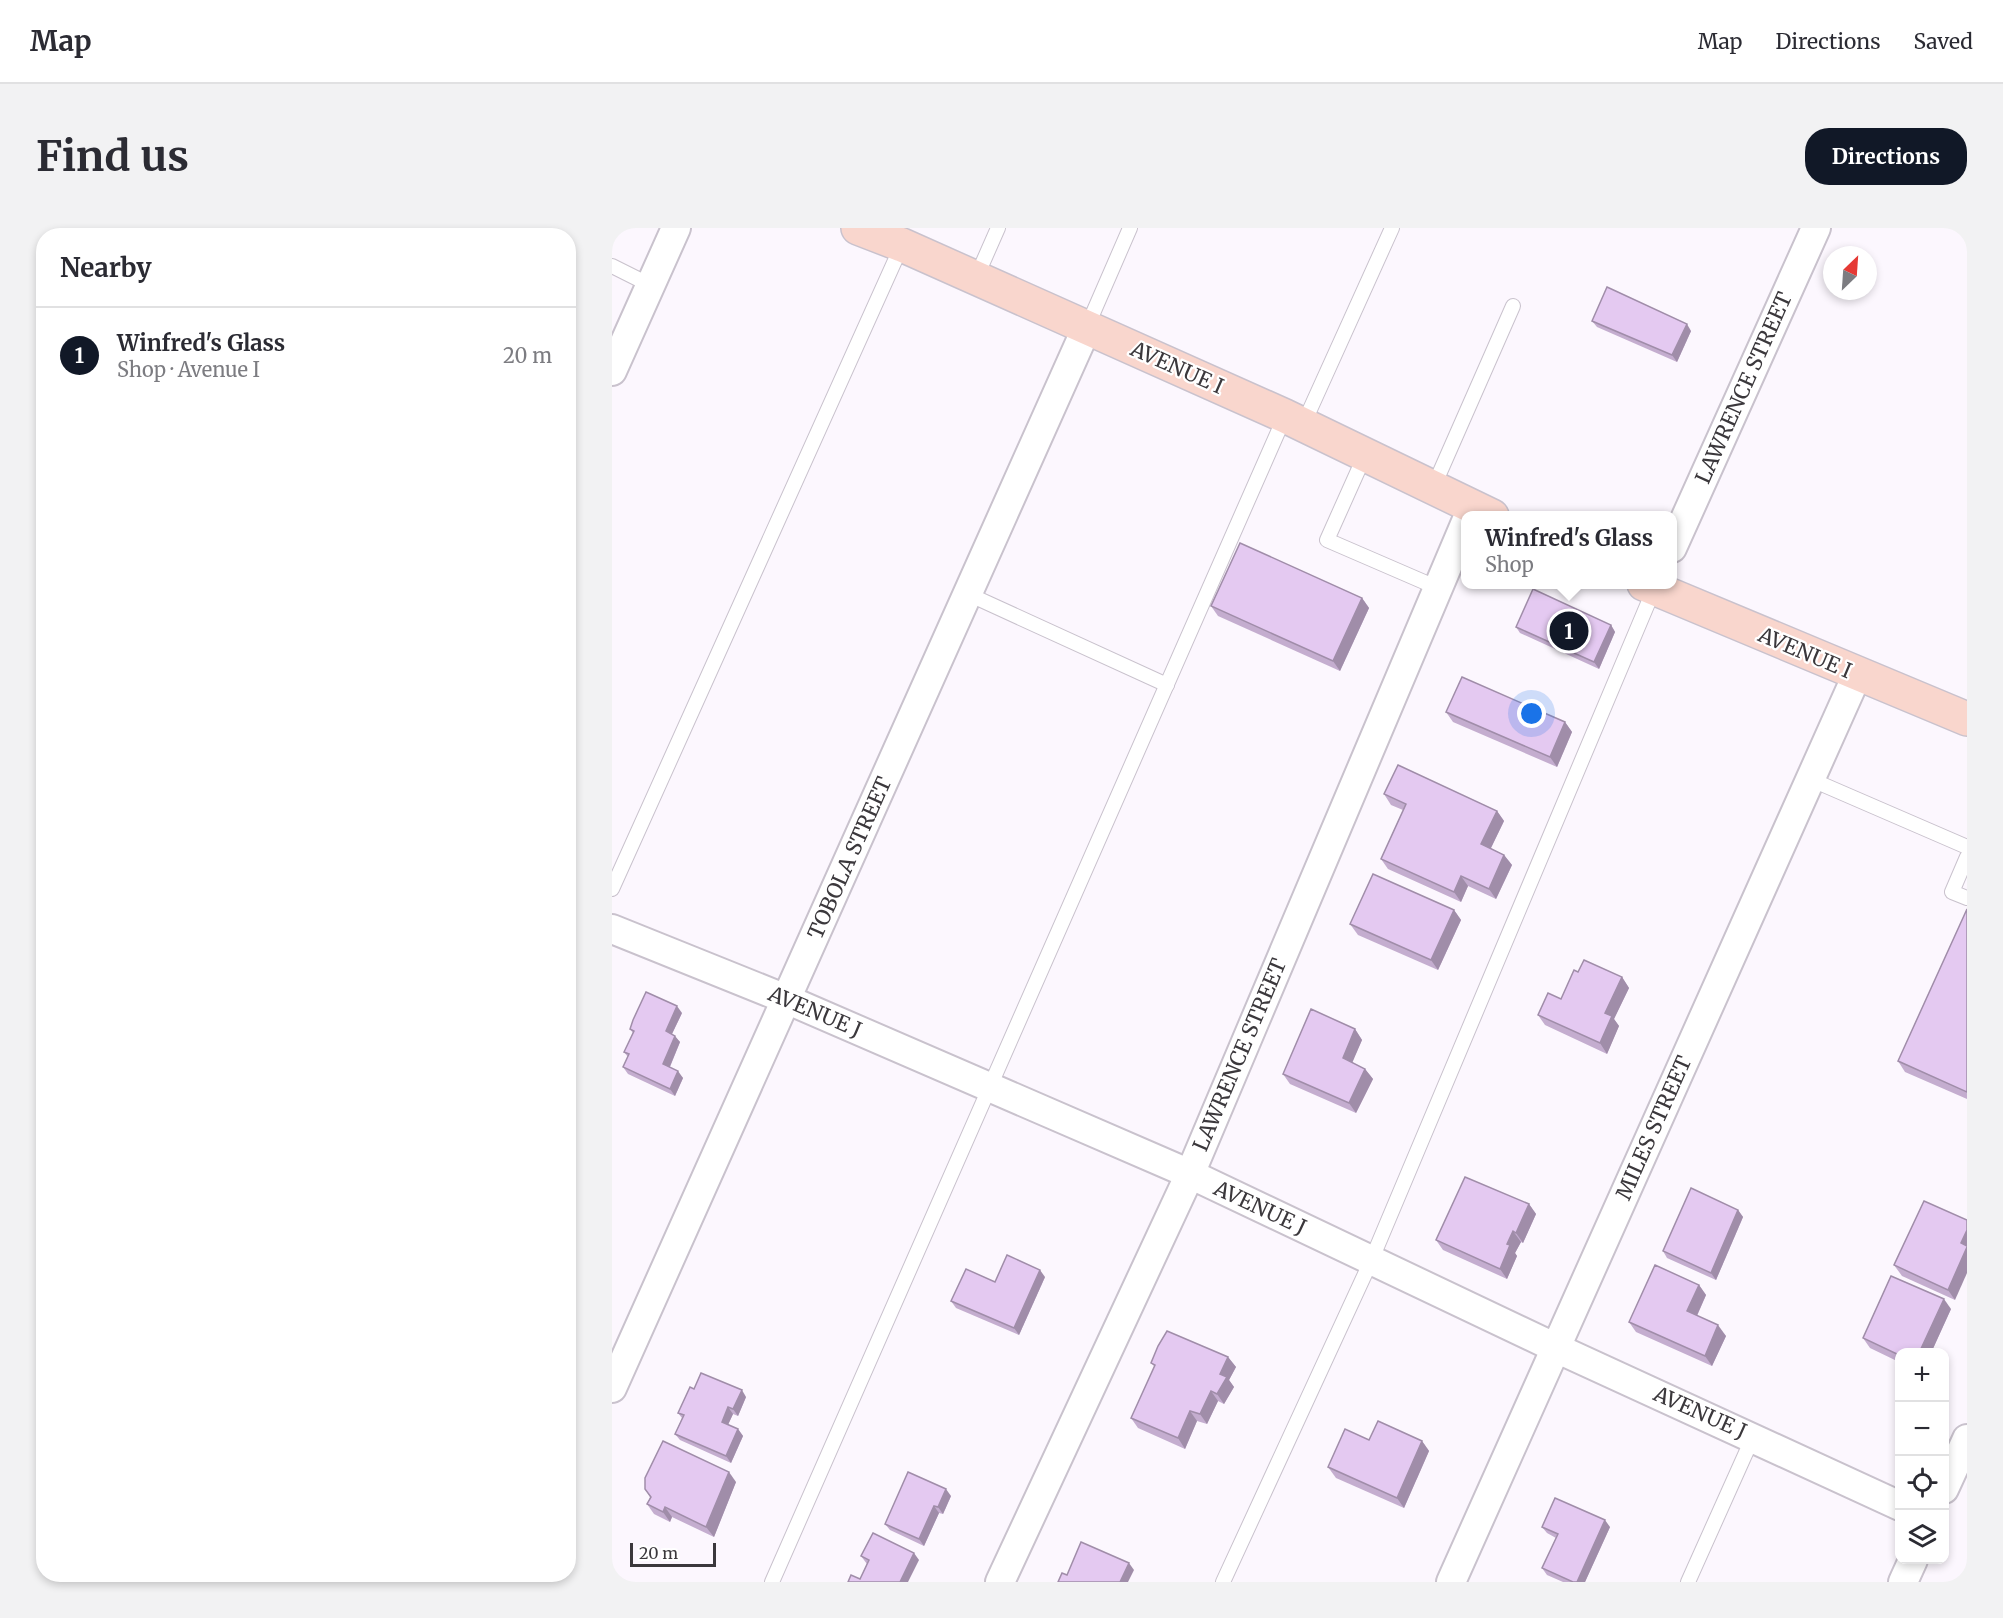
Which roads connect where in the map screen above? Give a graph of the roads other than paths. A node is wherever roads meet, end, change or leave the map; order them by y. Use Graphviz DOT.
graph roads {
  1 [pos="675,228"];
  2 [pos="858,228"];
  3 [pos="998,228"];
  4 [pos="1130,228"];
  5 [pos="1392,228"];
  6 [pos="1816,228"];
  7 [pos="902,245"];
  8 [pos="613,270"];
  9 [pos="976,278"];
  10 [pos="650,285"];
  11 [pos="1513,306"];
  12 [pos="1087,327"];
  13 [pos="612,371"];
  14 [pos="1294,421"];
  15 [pos="1365,455"];
  16 [pos="1433,488"];
  17 [pos="1468,511"];
  18 [pos="1677,537"];
  19 [pos="1461,541"];
  20 [pos="1438,588"];
  21 [pos="1650,589"];
  22 [pos="1658,589"];
  23 [pos="968,594"];
  24 [pos="1857,675"];
  25 [pos="1167,685"];
  26 [pos="1967,719"];
  27 [pos="1810,779"];
  28 [pos="1967,847"];
  29 [pos="1967,857"];
  30 [pos="612,889"];
  31 [pos="1967,898"];
  32 [pos="612,929"];
  33 [pos="786,999"];
  34 [pos="989,1088"];
  35 [pos="1190,1174"];
  36 [pos="1371,1261"];
  37 [pos="1556,1348"];
  38 [pos="612,1388"];
  39 [pos="1754,1437"];
  40 [pos="1967,1439"];
  41 [pos="1949,1478"];
  42 [pos="1895,1504"];
  43 [pos="1911,1564"];
  44 [pos="772,1582"];
  45 [pos="1000,1582"];
  46 [pos="1223,1582"];
  47 [pos="1451,1582"];
  48 [pos="1688,1582"];
  49 [pos="1903,1582"];
  1 -- 10 [label="street"];
  2 -- 7 [label="main road, AVENUE I"];
  3 -- 9 [label="lane"];
  4 -- 12 [label="lane"];
  5 -- 14 [label="lane"];
  6 -- 18 [label="street, LAWRENCE STREET"];
  7 -- 9 [label="main road, AVENUE I"];
  7 -- 30 [label="lane"];
  8 -- 10 [label="lane"];
  9 -- 12 [label="main road, AVENUE I"];
  10 -- 13 [label="street"];
  11 -- 16 [label="lane"];
  12 -- 14 [label="main road, AVENUE I"];
  12 -- 23 [label="street, TOBOLA STREET"];
  14 -- 15 [label="main road, AVENUE I"];
  14 -- 25 [label="lane"];
  15 -- 16 [label="main road, AVENUE I"];
  15 -- 20 [label="lane"];
  16 -- 17 [label="main road, AVENUE I"];
  19 -- 20 [label="street, LAWRENCE STREET"];
  20 -- 35 [label="street, LAWRENCE STREET"];
  21 -- 36 [label="lane"];
  22 -- 24 [label="main road, AVENUE I"];
  23 -- 25 [label="lane"];
  23 -- 33 [label="street, TOBOLA STREET"];
  24 -- 26 [label="main road, AVENUE I"];
  24 -- 27 [label="street, MILES STREET"];
  25 -- 34 [label="lane"];
  27 -- 28 [label="lane"];
  27 -- 37 [label="street, MILES STREET"];
  29 -- 31 [label="lane"];
  32 -- 33 [label="street, AVENUE J"];
  33 -- 34 [label="street, AVENUE J"];
  33 -- 38 [label="street, TOBOLA STREET"];
  34 -- 35 [label="street, AVENUE J"];
  34 -- 44 [label="lane"];
  35 -- 36 [label="street, AVENUE J"];
  35 -- 45 [label="street, LAWRENCE STREET"];
  36 -- 37 [label="street, AVENUE J"];
  36 -- 46 [label="lane"];
  37 -- 39 [label="street, AVENUE J"];
  37 -- 47 [label="street, MILES STREET"];
  39 -- 42 [label="street, AVENUE J"];
  39 -- 48 [label="lane"];
  40 -- 41 [label="street"];
  43 -- 49 [label="street"];
}
